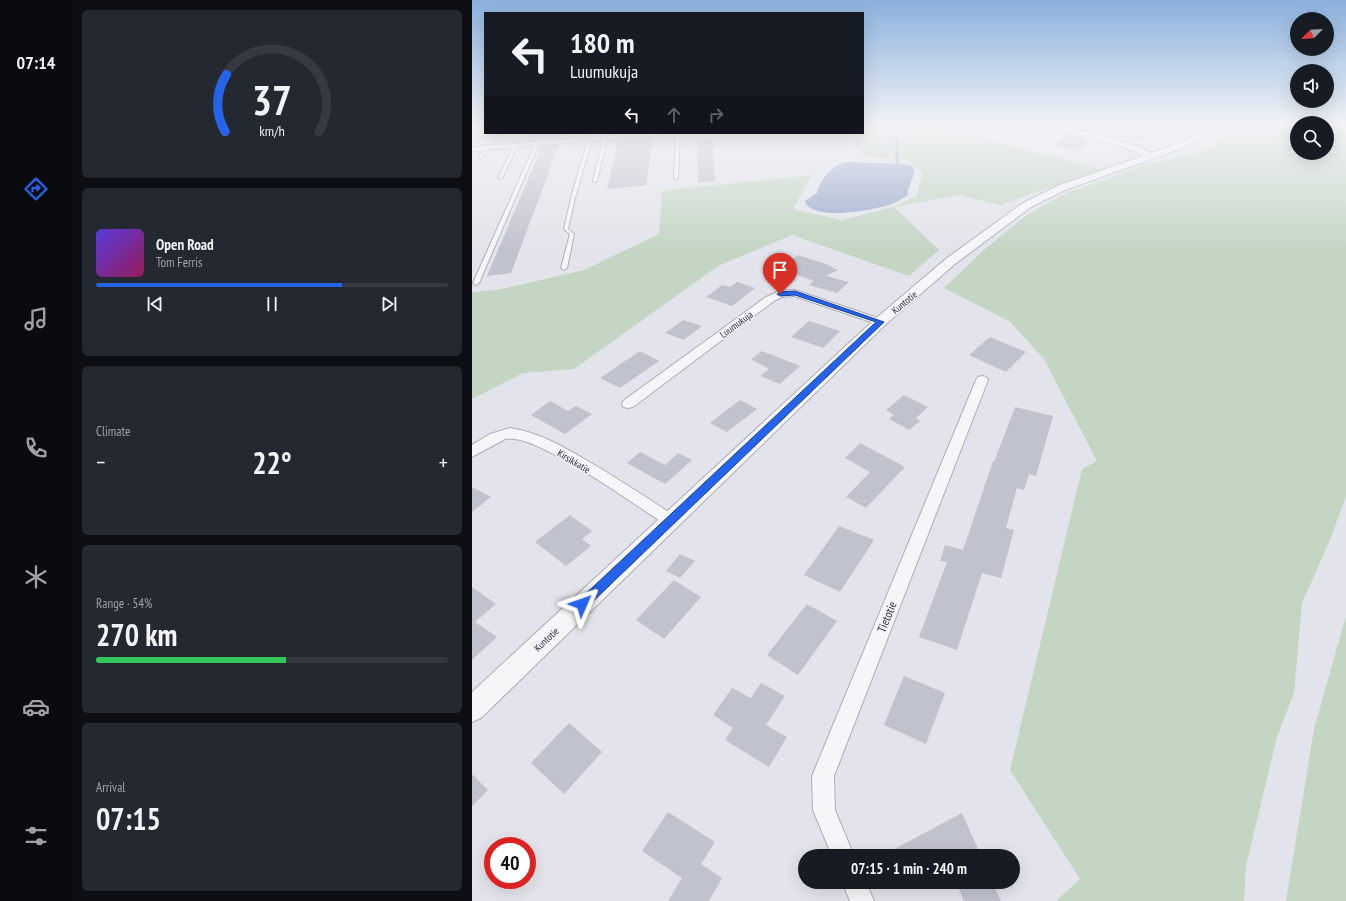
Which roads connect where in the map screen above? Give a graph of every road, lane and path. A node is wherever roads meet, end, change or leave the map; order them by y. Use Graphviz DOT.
graph roads {
  1 [pos="505,167"];
  2 [pos="527,167"];
  3 [pos="580,167"];
  4 [pos="598,167"];
  5 [pos="676,167"];
  6 [pos="1121,167"];
  7 [pos="500,178"];
  8 [pos="676,178"];
  9 [pos="595,181"];
  10 [pos="564,268"];
  11 [pos="476,283"];
  12 [pos="880,322"];
  13 [pos="982,380"];
  14 [pos="628,404"];
  15 [pos="472,452"];
  16 [pos="671,521"];
  17 [pos="472,709"];
  18 [pos="840,849"];
  19 [pos="857,889"];
  20 [pos="862,901"];
  1 -- 7 [label="lane"];
  2 -- 11 [label="lane"];
  3 -- 10 [label="lane"];
  4 -- 9 [label="lane"];
  5 -- 8 [label="lane"];
  6 -- 12 [label="street, Kuntotie"];
  12 -- 14 [label="street, Luumukuja"];
  12 -- 16 [label="street, Kuntotie"];
  13 -- 18 [label="street, Tietotie"];
  15 -- 16 [label="street, Kirsikkatie"];
  16 -- 17 [label="street, Kuntotie"];
  19 -- 20 [label="street"];
}
